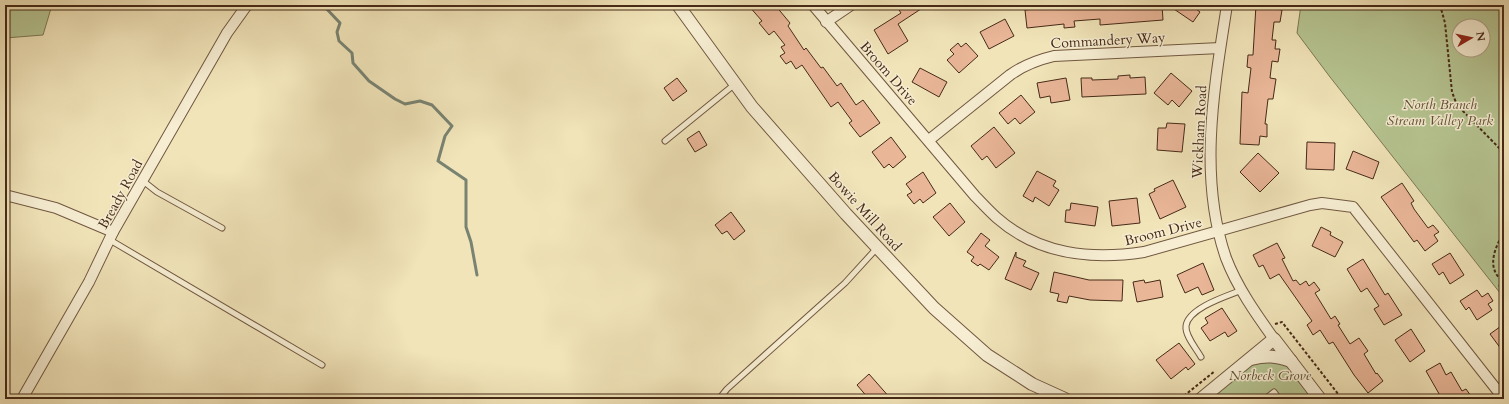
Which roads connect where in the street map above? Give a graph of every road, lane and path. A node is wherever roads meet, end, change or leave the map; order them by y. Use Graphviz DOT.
graph roads {
  1 [pos="247,5"];
  2 [pos="678,5"];
  3 [pos="813,5"];
  4 [pos="852,5"];
  5 [pos="1227,5"];
  6 [pos="1440,5"];
  7 [pos="826,22"];
  8 [pos="1220,48"];
  9 [pos="736,84"];
  10 [pos="929,140"];
  11 [pos="665,141"];
  12 [pos="1504,153"];
  13 [pos="143,181"];
  14 [pos="5,195"];
  15 [pos="222,228"];
  16 [pos="1218,232"];
  17 [pos="1504,232"];
  18 [pos="112,236"];
  19 [pos="877,248"];
  20 [pos="1504,282"];
  21 [pos="1242,290"];
  22 [pos="1274,339"];
  23 [pos="1201,356"];
  24 [pos="1250,359"];
  25 [pos="1291,361"];
  26 [pos="322,365"];
  27 [pos="22,399"];
  28 [pos="719,399"];
  29 [pos="1064,399"];
  30 [pos="1201,399"];
  31 [pos="1265,399"];
  32 [pos="1279,399"];
  33 [pos="1320,399"];
  34 [pos="1504,399"];
  1 -- 13 [label="street, Bready Road"];
  2 -- 9 [label="street, Bowie Mill Road"];
  3 -- 7 [label="street, Broom Drive"];
  4 -- 7 [label="street"];
  5 -- 8 [label="street, Wickham Road"];
  6 -- 12 [label="path"];
  7 -- 10 [label="street, Broom Drive"];
  8 -- 10 [label="street, Commandery Way"];
  8 -- 16 [label="street, Wickham Road"];
  9 -- 11 [label="lane"];
  9 -- 19 [label="street, Bowie Mill Road"];
  10 -- 16 [label="street, Broom Drive"];
  13 -- 15 [label="lane"];
  13 -- 18 [label="street, Bready Road"];
  14 -- 18 [label="street"];
  16 -- 21 [label="street, Wickham Road"];
  16 -- 34 [label="street, Broom Drive"];
  17 -- 20 [label="path"];
  18 -- 26 [label="lane"];
  18 -- 27 [label="street, Bready Road"];
  19 -- 28 [label="lane"];
  19 -- 29 [label="street, Bowie Mill Road"];
  21 -- 22 [label="street, Wickham Road"];
  21 -- 23 [label="lane"];
  22 -- 24 [label="street"];
  22 -- 25 [label="street, Wickham Road"];
  24 -- 25 [label="street"];
  24 -- 30 [label="street"];
  25 -- 33 [label="street, Wickham Road"];
  31 -- 32 [label="lane"];
}
